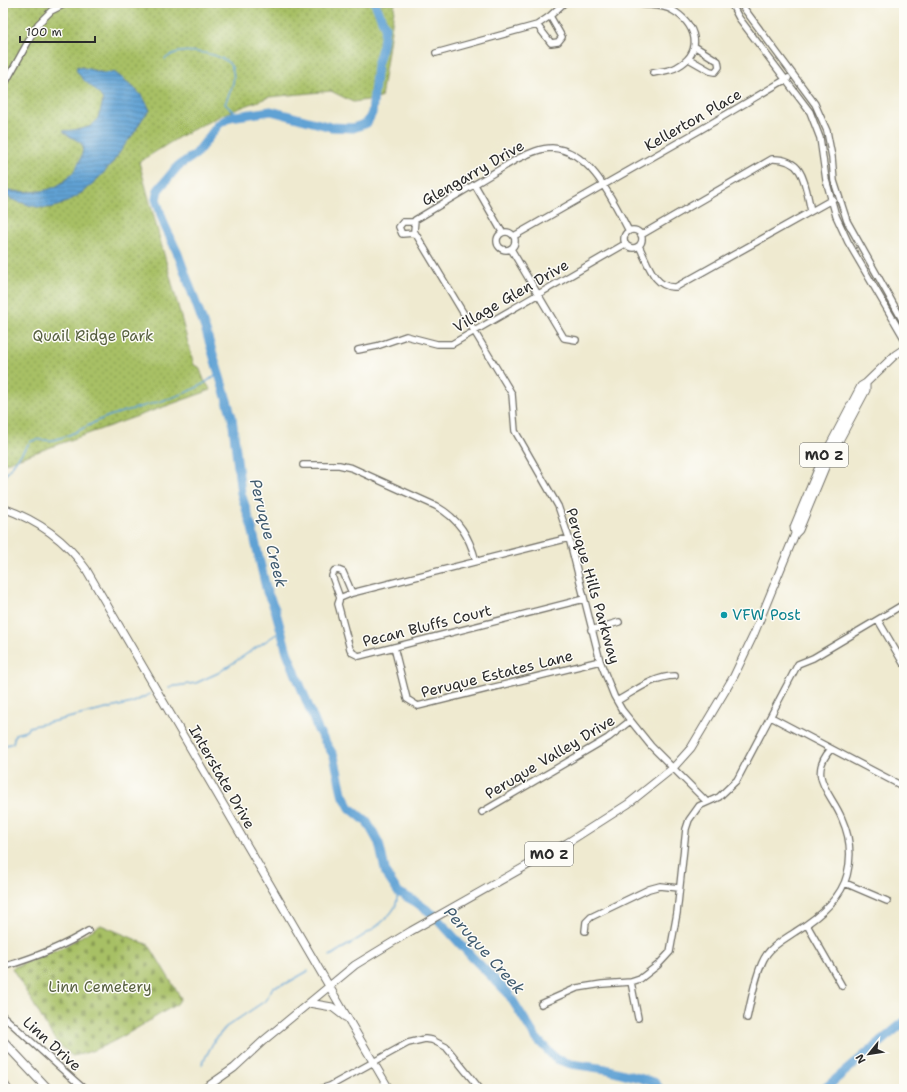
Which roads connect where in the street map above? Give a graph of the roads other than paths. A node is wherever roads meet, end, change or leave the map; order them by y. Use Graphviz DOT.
graph roads {
  1 [pos="67,3"];
  2 [pos="564,3"];
  3 [pos="636,3"];
  4 [pos="730,3"];
  5 [pos="740,3"];
  6 [pos="666,5"];
  7 [pos="550,16"];
  8 [pos="537,25"];
  9 [pos="694,46"];
  10 [pos="436,53"];
  11 [pos="689,59"];
  12 [pos="653,73"];
  13 [pos="794,76"];
  14 [pos="786,79"];
  15 [pos="3,87"];
  16 [pos="475,185"];
  17 [pos="602,185"];
  18 [pos="838,195"];
  19 [pos="831,201"];
  20 [pos="811,211"];
  21 [pos="414,224"];
  22 [pos="629,231"];
  23 [pos="502,232"];
  24 [pos="415,233"];
  25 [pos="642,235"];
  26 [pos="514,236"];
  27 [pos="625,244"];
  28 [pos="639,246"];
  29 [pos="511,249"];
  30 [pos="537,294"];
  31 [pos="904,323"];
  32 [pos="475,332"];
  33 [pos="904,338"];
  34 [pos="576,340"];
  35 [pos="904,349"];
  36 [pos="358,350"];
  37 [pos="303,465"];
  38 [pos="3,508"];
  39 [pos="569,538"];
  40 [pos="476,561"];
  41 [pos="352,593"];
  42 [pos="340,598"];
  43 [pos="584,599"];
  44 [pos="904,604"];
  45 [pos="878,620"];
  46 [pos="619,622"];
  47 [pos="591,630"];
  48 [pos="394,648"];
  49 [pos="600,660"];
  50 [pos="903,663"];
  51 [pos="675,676"];
  52 [pos="617,701"];
  53 [pos="771,717"];
  54 [pos="630,721"];
  55 [pos="831,749"];
  56 [pos="673,768"];
  57 [pos="904,787"];
  58 [pos="707,802"];
  59 [pos="482,812"];
  60 [pos="845,883"];
  61 [pos="679,888"];
  62 [pos="887,901"];
  63 [pos="807,925"];
  64 [pos="88,931"];
  65 [pos="585,931"];
  66 [pos="3,967"];
  67 [pos="631,982"];
  68 [pos="329,986"];
  69 [pos="842,986"];
  70 [pos="309,1003"];
  71 [pos="541,1004"];
  72 [pos="3,1016"];
  73 [pos="638,1018"];
  74 [pos="747,1018"];
  75 [pos="349,1020"];
  76 [pos="3,1041"];
  77 [pos="374,1062"];
  78 [pos="222,1078"];
  79 [pos="3,1083"];
  80 [pos="7,1089"];
  81 [pos="48,1089"];
  82 [pos="84,1089"];
  83 [pos="204,1089"];
  84 [pos="215,1089"];
  85 [pos="320,1089"];
  86 [pos="389,1089"];
  87 [pos="480,1089"];
  1 -- 15 [label="street"];
  2 -- 7 [label="street"];
  3 -- 6 [label="street"];
  4 -- 14 [label="street"];
  5 -- 13 [label="street"];
  6 -- 9 [label="street"];
  7 -- 8 [label="street"];
  7 -- 8 [label="street"];
  8 -- 10 [label="street"];
  9 -- 11 [label="street"];
  9 -- 11 [label="street"];
  11 -- 12 [label="street"];
  13 -- 14 [label="street, Kellerton Place"];
  13 -- 18 [label="street"];
  14 -- 17 [label="street, Kellerton Place"];
  14 -- 19 [label="street"];
  16 -- 17 [label="street, Glengarry Drive"];
  16 -- 21 [label="street, Glengarry Drive"];
  16 -- 23 [label="street"];
  17 -- 22 [label="street, Glengarry Drive"];
  17 -- 26 [label="street, Kellerton Place"];
  18 -- 19 [label="street"];
  18 -- 31 [label="street"];
  19 -- 20 [label="street"];
  19 -- 33 [label="street"];
  20 -- 25 [label="street"];
  20 -- 28 [label="street"];
  21 -- 24 [label="street, Peruque Hills Parkway"];
  21 -- 24 [label="street"];
  22 -- 25 [label="street"];
  22 -- 27 [label="street"];
  23 -- 26 [label="street"];
  23 -- 29 [label="street"];
  24 -- 32 [label="street, Peruque Hills Parkway"];
  25 -- 28 [label="street"];
  26 -- 29 [label="street"];
  27 -- 28 [label="street"];
  27 -- 30 [label="street, Village Glen Drive"];
  29 -- 30 [label="street"];
  30 -- 32 [label="street, Village Glen Drive"];
  30 -- 34 [label="street"];
  32 -- 36 [label="street, Village Glen Drive"];
  32 -- 39 [label="street, Peruque Hills Parkway"];
  35 -- 56 [label="main road, MO Z"];
  37 -- 40 [label="street"];
  38 -- 68 [label="main road, Interstate Drive"];
  39 -- 40 [label="street"];
  39 -- 43 [label="street, Peruque Hills Parkway"];
  40 -- 41 [label="street"];
  41 -- 42 [label="street"];
  41 -- 42 [label="street, Pecan Bluffs Court"];
  42 -- 48 [label="street, Pecan Bluffs Court"];
  43 -- 47 [label="street, Peruque Hills Parkway"];
  43 -- 48 [label="street, Pecan Bluffs Court"];
  44 -- 45 [label="street"];
  45 -- 50 [label="street"];
  45 -- 53 [label="street"];
  46 -- 47 [label="street"];
  47 -- 49 [label="street, Peruque Hills Parkway"];
  48 -- 49 [label="street, Peruque Estates Lane"];
  49 -- 52 [label="street, Peruque Hills Parkway"];
  51 -- 52 [label="street"];
  52 -- 54 [label="street, Peruque Hills Parkway"];
  53 -- 55 [label="street"];
  53 -- 58 [label="street"];
  54 -- 56 [label="street, Peruque Hills Parkway"];
  54 -- 59 [label="street, Peruque Valley Drive"];
  55 -- 57 [label="street"];
  55 -- 60 [label="street"];
  56 -- 58 [label="street, Peruque Hills Parkway"];
  56 -- 68 [label="main road, MO Z"];
  58 -- 61 [label="street"];
  60 -- 62 [label="street"];
  60 -- 63 [label="street"];
  61 -- 65 [label="street"];
  61 -- 67 [label="street"];
  63 -- 69 [label="street"];
  63 -- 74 [label="street"];
  64 -- 66 [label="street"];
  67 -- 71 [label="street"];
  67 -- 73 [label="street"];
  68 -- 70 [label="main road, MO Z"];
  68 -- 75 [label="main road, Interstate Drive"];
  70 -- 75 [label="main road"];
  70 -- 78 [label="main road, MO Z"];
  72 -- 82 [label="street, Linn Drive"];
  75 -- 77 [label="main road, Interstate Drive"];
  76 -- 81 [label="highway"];
  77 -- 85 [label="street"];
  77 -- 86 [label="main road, Interstate Drive"];
  77 -- 87 [label="street"];
  78 -- 83 [label="main road, MO Z"];
  78 -- 84 [label="main road"];
  79 -- 80 [label="highway"];
}
